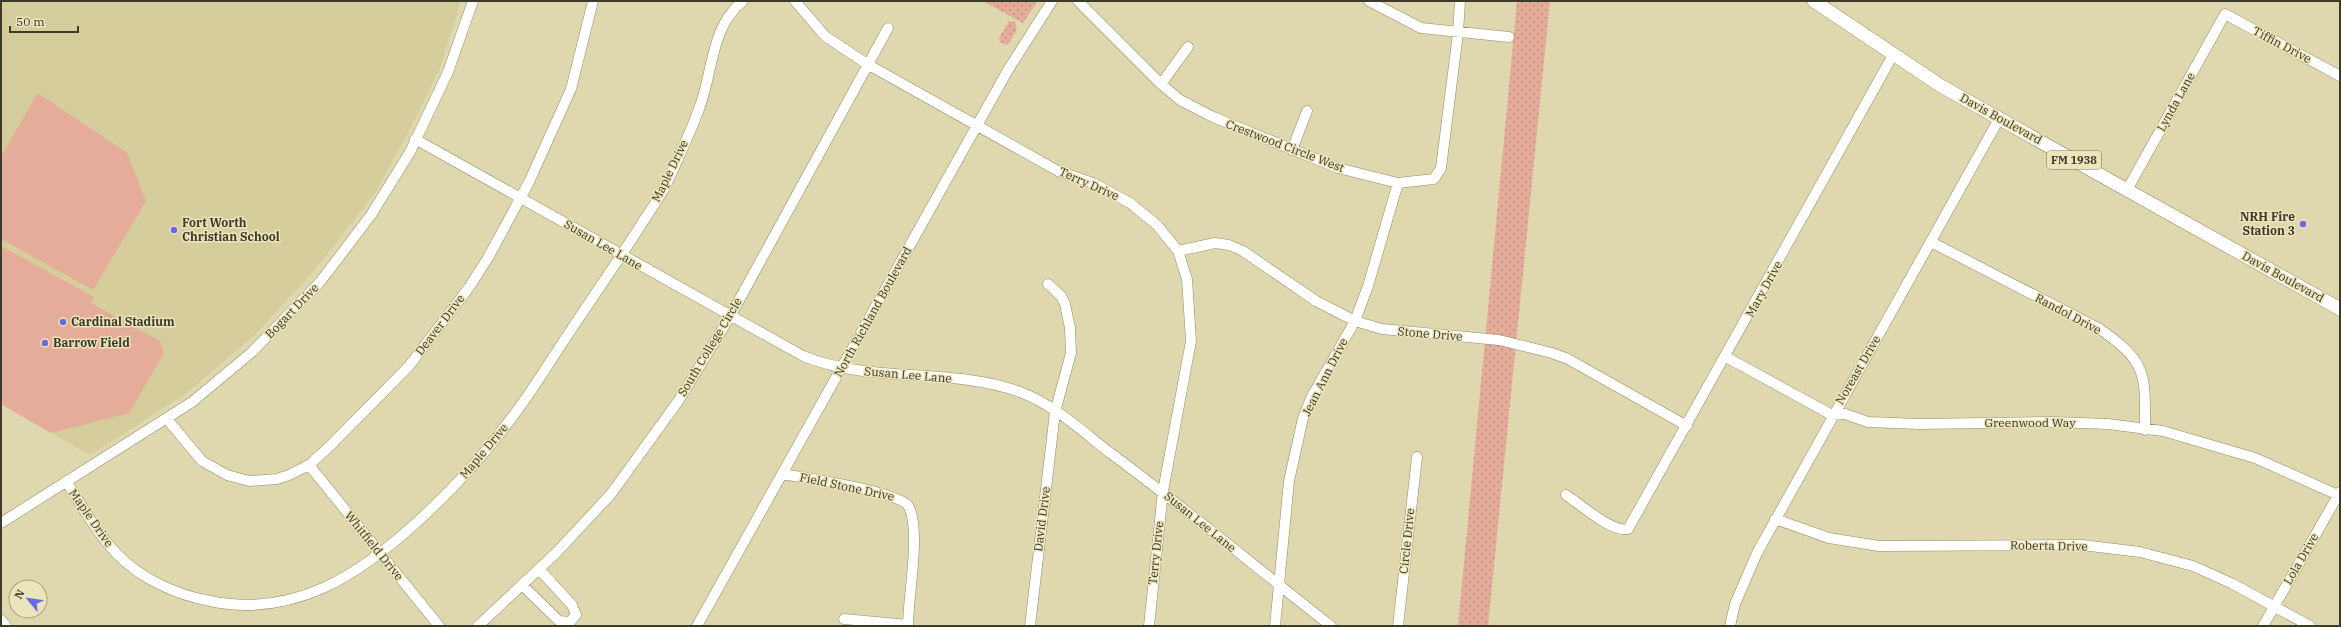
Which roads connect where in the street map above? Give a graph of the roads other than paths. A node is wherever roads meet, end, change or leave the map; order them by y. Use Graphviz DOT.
graph roads {
  1 [pos="473,1"];
  2 [pos="594,1"];
  3 [pos="742,1"];
  4 [pos="795,1"];
  5 [pos="1052,1"];
  6 [pos="1078,1"];
  7 [pos="1369,1"];
  8 [pos="1460,1"];
  9 [pos="1814,1"];
  10 [pos="2225,14"];
  11 [pos="888,28"];
  12 [pos="1458,33"];
  13 [pos="1509,37"];
  14 [pos="1188,47"];
  15 [pos="1893,55"];
  16 [pos="867,64"];
  17 [pos="2340,76"];
  18 [pos="1161,84"];
  19 [pos="1307,110"];
  20 [pos="1999,119"];
  21 [pos="978,127"];
  22 [pos="415,139"];
  23 [pos="1292,150"];
  24 [pos="1398,183"];
  25 [pos="2127,190"];
  26 [pos="520,197"];
  27 [pos="1931,242"];
  28 [pos="1178,251"];
  29 [pos="622,255"];
  30 [pos="1048,284"];
  31 [pos="2340,309"];
  32 [pos="730,315"];
  33 [pos="1355,321"];
  34 [pos="1726,357"];
  35 [pos="842,368"];
  36 [pos="1055,412"];
  37 [pos="1832,415"];
  38 [pos="167,419"];
  39 [pos="1687,426"];
  40 [pos="2144,430"];
  41 [pos="1417,457"];
  42 [pos="309,465"];
  43 [pos="783,474"];
  44 [pos="66,481"];
  45 [pos="1163,491"];
  46 [pos="2339,494"];
  47 [pos="1566,495"];
  48 [pos="1775,519"];
  49 [pos="1,523"];
  50 [pos="379,552"];
  51 [pos="539,569"];
  52 [pos="522,585"];
  53 [pos="1278,585"];
  54 [pos="2274,606"];
  55 [pos="844,619"];
  56 [pos="1,620"];
  57 [pos="908,625"];
  58 [pos="6,626"];
  59 [pos="439,626"];
  60 [pos="478,626"];
  61 [pos="698,626"];
  62 [pos="1030,626"];
  63 [pos="1149,626"];
  64 [pos="1274,626"];
  65 [pos="1331,626"];
  66 [pos="1398,626"];
  67 [pos="1730,626"];
  68 [pos="2263,626"];
  69 [pos="2310,626"];
  1 -- 22 [label="street, Bogart Drive"];
  2 -- 26 [label="street, Deaver Drive"];
  3 -- 29 [label="street, Maple Drive"];
  4 -- 16 [label="street, Terry Drive"];
  5 -- 21 [label="street, North Richland Boulevard"];
  6 -- 18 [label="street, Crestwood Circle West"];
  7 -- 12 [label="street"];
  8 -- 12 [label="street, Crestwood Circle West"];
  9 -- 15 [label="main road, Davis Boulevard / FM 1938"];
  10 -- 17 [label="street, Tiffin Drive"];
  10 -- 25 [label="street, Lynda Lane"];
  11 -- 16 [label="street, South College Circle"];
  12 -- 13 [label="street"];
  12 -- 24 [label="street, Crestwood Circle West"];
  14 -- 18 [label="street"];
  15 -- 20 [label="main road, Davis Boulevard / FM 1938"];
  15 -- 34 [label="street, Mary Drive"];
  16 -- 21 [label="street, Terry Drive"];
  16 -- 32 [label="street, South College Circle"];
  18 -- 23 [label="street, Crestwood Circle West"];
  19 -- 23 [label="street"];
  20 -- 25 [label="main road, Davis Boulevard / FM 1938"];
  20 -- 27 [label="street, Noreast Drive"];
  21 -- 28 [label="street, Terry Drive"];
  21 -- 35 [label="street, North Richland Boulevard"];
  22 -- 26 [label="street, Susan Lee Lane"];
  22 -- 38 [label="street, Bogart Drive"];
  23 -- 24 [label="street, Crestwood Circle West"];
  24 -- 33 [label="street, Jean Ann Drive"];
  25 -- 31 [label="main road, Davis Boulevard / FM 1938"];
  26 -- 29 [label="street, Susan Lee Lane"];
  26 -- 42 [label="street, Deaver Drive"];
  27 -- 37 [label="street, Noreast Drive"];
  27 -- 40 [label="street, Randol Drive"];
  28 -- 33 [label="street, Stone Drive"];
  28 -- 45 [label="street, Terry Drive"];
  29 -- 32 [label="street, Susan Lee Lane"];
  29 -- 50 [label="street, Maple Drive"];
  30 -- 36 [label="street, David Drive"];
  32 -- 35 [label="street, Susan Lee Lane"];
  32 -- 51 [label="street, South College Circle"];
  33 -- 39 [label="street, Stone Drive"];
  33 -- 53 [label="street, Jean Ann Drive"];
  34 -- 37 [label="street, Greenwood Way"];
  34 -- 39 [label="street, Mary Drive"];
  35 -- 36 [label="street, Susan Lee Lane"];
  35 -- 43 [label="street, North Richland Boulevard"];
  36 -- 45 [label="street, Susan Lee Lane"];
  36 -- 62 [label="street, David Drive"];
  37 -- 40 [label="street, Greenwood Way"];
  37 -- 48 [label="street, Noreast Drive"];
  38 -- 42 [label="street, Deaver Drive"];
  38 -- 44 [label="street, Bogart Drive"];
  39 -- 47 [label="street, Mary Drive"];
  40 -- 46 [label="street, Greenwood Way"];
  41 -- 66 [label="street, Circle Drive"];
  42 -- 50 [label="street, Whitfield Drive"];
  43 -- 57 [label="street, Field Stone Drive"];
  43 -- 61 [label="street, North Richland Boulevard"];
  44 -- 49 [label="street, Bogart Drive"];
  44 -- 50 [label="street, Maple Drive"];
  45 -- 53 [label="street, Susan Lee Lane"];
  45 -- 63 [label="street, Terry Drive"];
  46 -- 54 [label="street, Lola Drive"];
  48 -- 54 [label="street, Roberta Drive"];
  48 -- 67 [label="street, Noreast Drive"];
  50 -- 59 [label="street, Whitfield Drive"];
  51 -- 52 [label="street, South College Circle"];
  51 -- 52 [label="street"];
  52 -- 60 [label="street, South College Circle"];
  53 -- 64 [label="street, Jean Ann Drive"];
  53 -- 65 [label="street, Susan Lee Lane"];
  54 -- 68 [label="street, Lola Drive"];
  54 -- 69 [label="street, Roberta Drive"];
  55 -- 57 [label="street"];
  56 -- 58 [label="street"];
}
